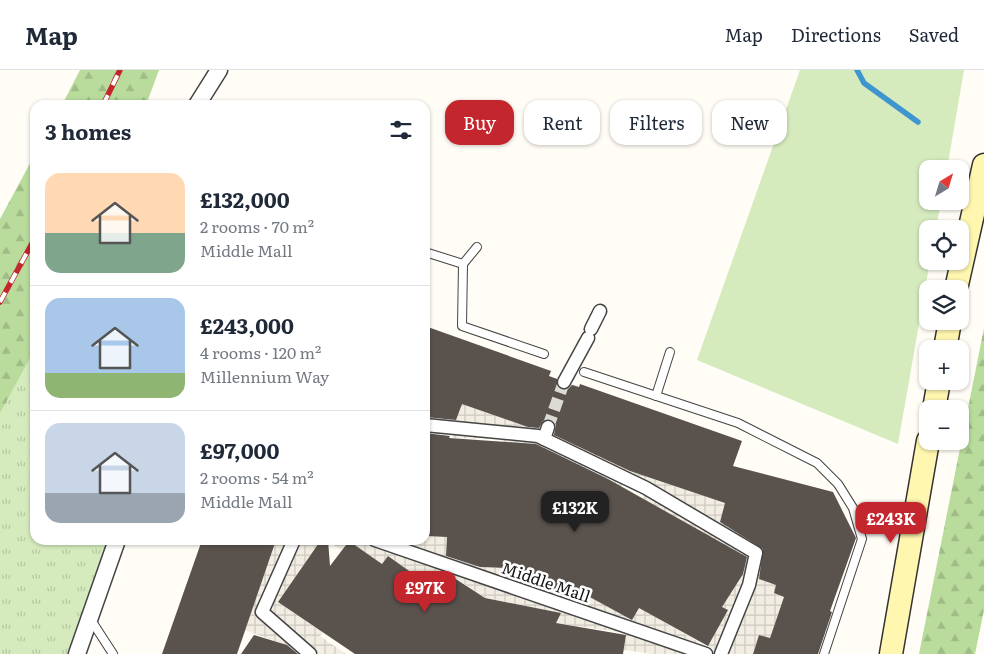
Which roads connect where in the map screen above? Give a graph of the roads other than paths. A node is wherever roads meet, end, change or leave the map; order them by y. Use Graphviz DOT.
graph roads {
  1 [pos="219,70"];
  2 [pos="200,100"];
  3 [pos="984,165"];
  4 [pos="477,247"];
  5 [pos="430,254"];
  6 [pos="463,264"];
  7 [pos="958,280"];
  8 [pos="600,311"];
  9 [pos="670,352"];
  10 [pos="544,354"];
  11 [pos="584,372"];
  12 [pos="564,382"];
  13 [pos="656,396"];
  14 [pos="430,425"];
  15 [pos="548,426"];
  16 [pos="544,439"];
  17 [pos="926,450"];
  18 [pos="115,545"];
  19 [pos="292,545"];
  20 [pos="390,545"];
  21 [pos="90,618"];
  22 [pos="77,654"];
  23 [pos="112,654"];
  24 [pos="310,654"];
  25 [pos="706,654"];
  26 [pos="721,654"];
  27 [pos="824,654"];
  28 [pos="891,654"];
  1 -- 2 [label="street"];
  3 -- 7 [label="main road"];
  4 -- 6 [label="lane"];
  5 -- 6 [label="lane"];
  6 -- 10 [label="lane"];
  8 -- 12 [label="street"];
  9 -- 13 [label="lane"];
  11 -- 13 [label="lane"];
  13 -- 27 [label="lane"];
  14 -- 16 [label="street"];
  15 -- 16 [label="street"];
  16 -- 26 [label="street"];
  17 -- 28 [label="main road"];
  18 -- 21 [label="street"];
  19 -- 24 [label="street"];
  20 -- 25 [label="street, Middle Mall"];
  21 -- 22 [label="street"];
  21 -- 23 [label="lane"];
}
